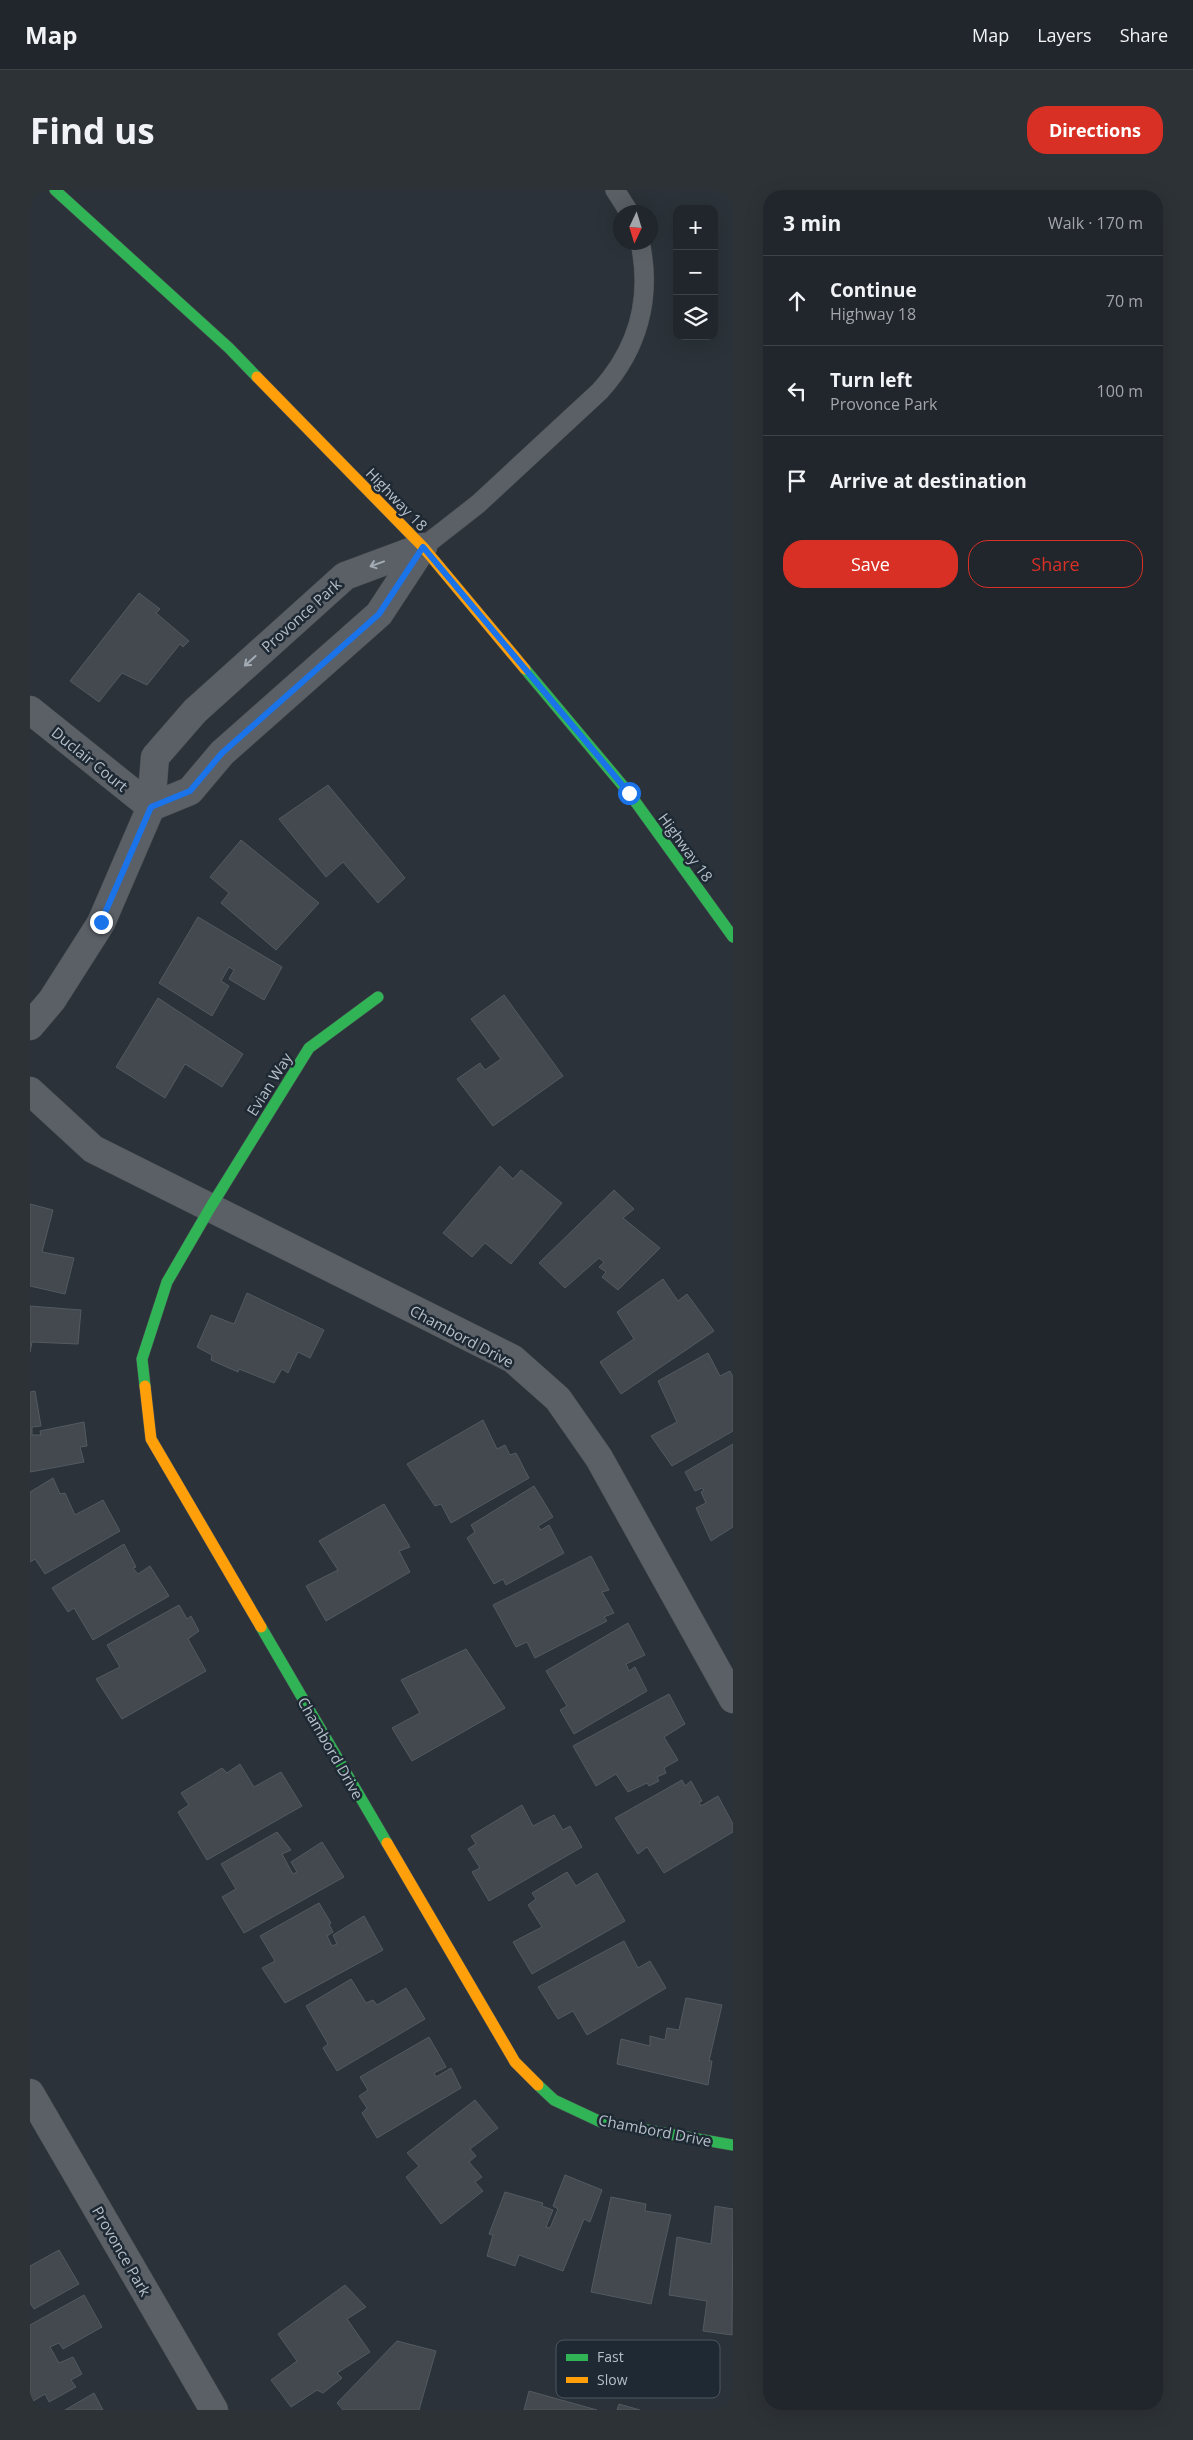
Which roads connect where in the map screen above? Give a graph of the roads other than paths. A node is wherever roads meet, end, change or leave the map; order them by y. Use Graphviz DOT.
graph roads {
  1 [pos="55,190"];
  2 [pos="615,190"];
  3 [pos="625,205"];
  4 [pos="641,250"];
  5 [pos="423,547"];
  6 [pos="30,710"];
  7 [pos="151,807"];
  8 [pos="733,937"];
  9 [pos="378,997"];
  10 [pos="30,1026"];
  11 [pos="30,1091"];
  12 [pos="210,1208"];
  13 [pos="733,1699"];
  14 [pos="30,2093"];
  15 [pos="733,2145"];
  16 [pos="214,2410"];
  1 -- 5 [label="street, Highway 18"];
  2 -- 3 [label="lane"];
  4 -- 5 [label="lane"];
  5 -- 7 [label="street"];
  5 -- 7 [label="street, Provonce Park, one-way"];
  5 -- 8 [label="street, Highway 18"];
  6 -- 7 [label="street, Duclair Court"];
  7 -- 10 [label="street, Provonce Park"];
  9 -- 12 [label="street, Evian Way"];
  11 -- 12 [label="street, Chambord Drive"];
  12 -- 13 [label="street, Chambord Drive"];
  12 -- 15 [label="street, Chambord Drive"];
  14 -- 16 [label="street, Provonce Park"];
}
